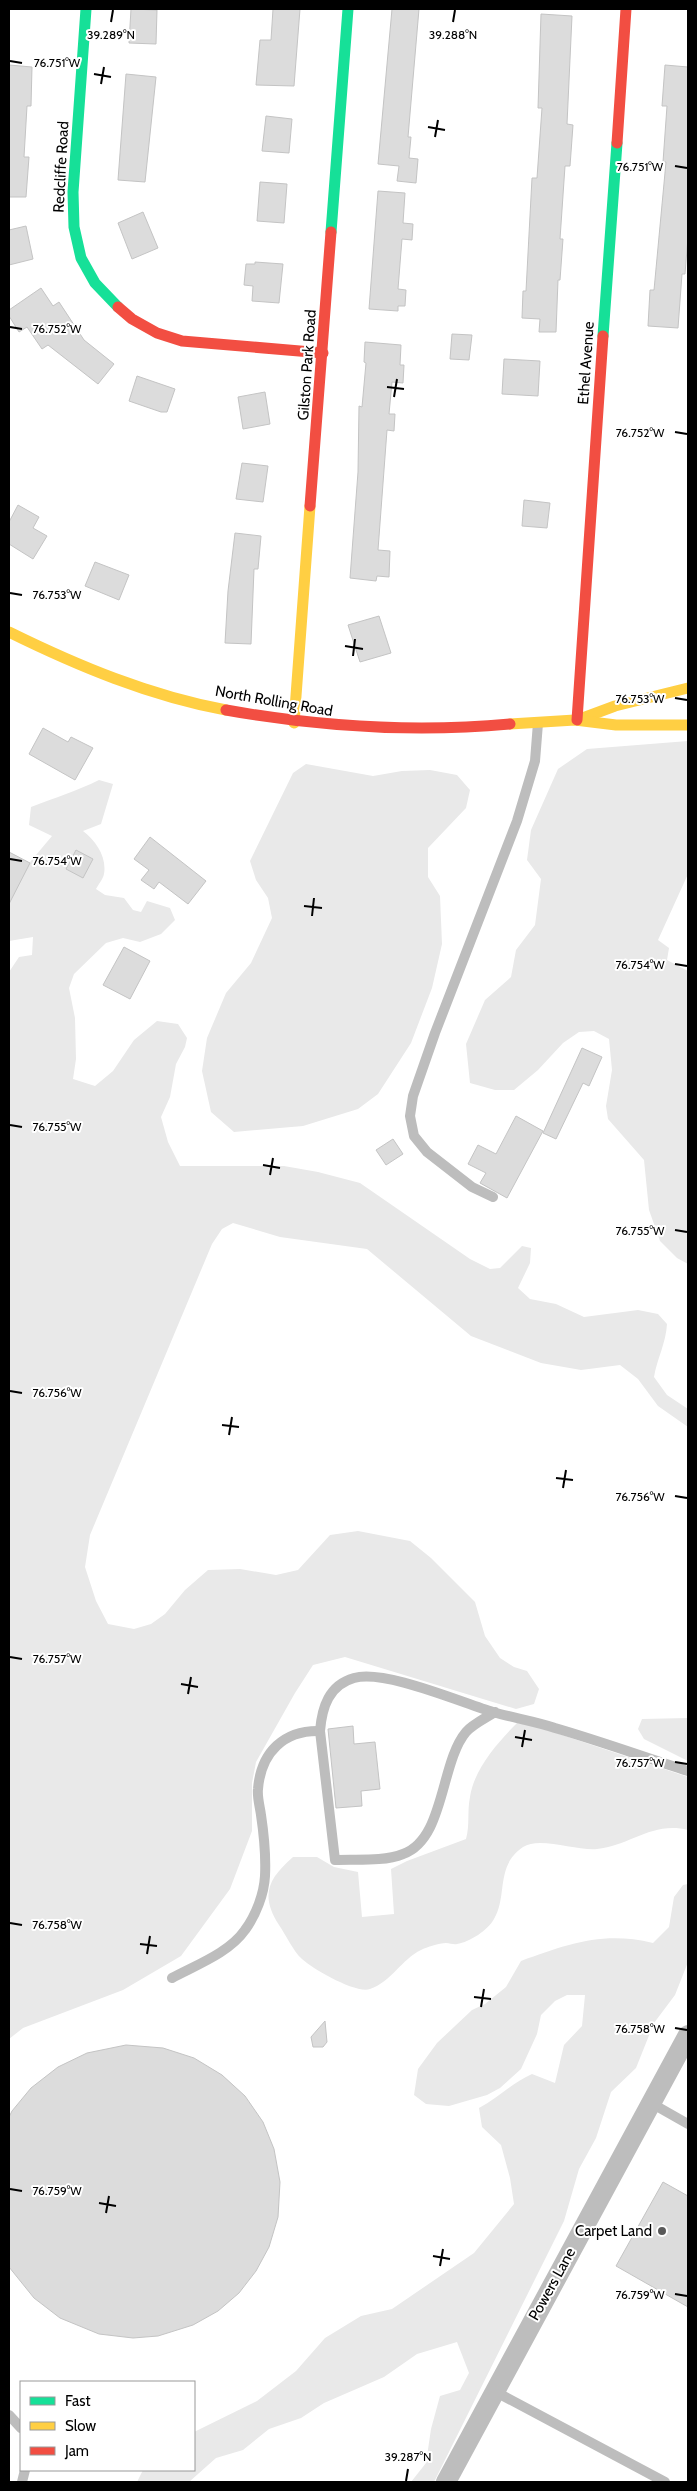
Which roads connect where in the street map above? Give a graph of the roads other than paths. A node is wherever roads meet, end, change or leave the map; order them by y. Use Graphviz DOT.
graph roads {
  1 [pos="86,9"];
  2 [pos="348,9"];
  3 [pos="626,9"];
  4 [pos="323,353"];
  5 [pos="10,635"];
  6 [pos="688,688"];
  7 [pos="577,720"];
  8 [pos="538,722"];
  9 [pos="294,723"];
  10 [pos="688,725"];
  11 [pos="493,1197"];
  12 [pos="494,1712"];
  13 [pos="320,1731"];
  14 [pos="688,1771"];
  15 [pos="172,1978"];
  16 [pos="688,2034"];
  17 [pos="651,2103"];
  18 [pos="688,2124"];
  19 [pos="494,2391"];
  20 [pos="9,2415"];
  21 [pos="20,2427"];
  22 [pos="446,2482"];
  23 [pos="665,2482"];
  1 -- 4 [label="street, Redcliffe Road"];
  2 -- 4 [label="street, Gilston Park Road"];
  3 -- 7 [label="street, Ethel Avenue"];
  4 -- 9 [label="street, Gilston Park Road"];
  5 -- 9 [label="street, North Rolling Road"];
  6 -- 7 [label="street, North Rolling Road"];
  7 -- 8 [label="street, North Rolling Road"];
  7 -- 10 [label="street, North Rolling Road"];
  8 -- 9 [label="street, North Rolling Road"];
  8 -- 11 [label="lane"];
  12 -- 13 [label="lane"];
  12 -- 13 [label="lane"];
  12 -- 14 [label="lane"];
  13 -- 15 [label="lane"];
  16 -- 17 [label="street, Powers Lane"];
  17 -- 18 [label="lane"];
  17 -- 19 [label="street, Powers Lane"];
  19 -- 22 [label="street, Powers Lane"];
  19 -- 23 [label="lane"];
  20 -- 21 [label="lane"];
}
